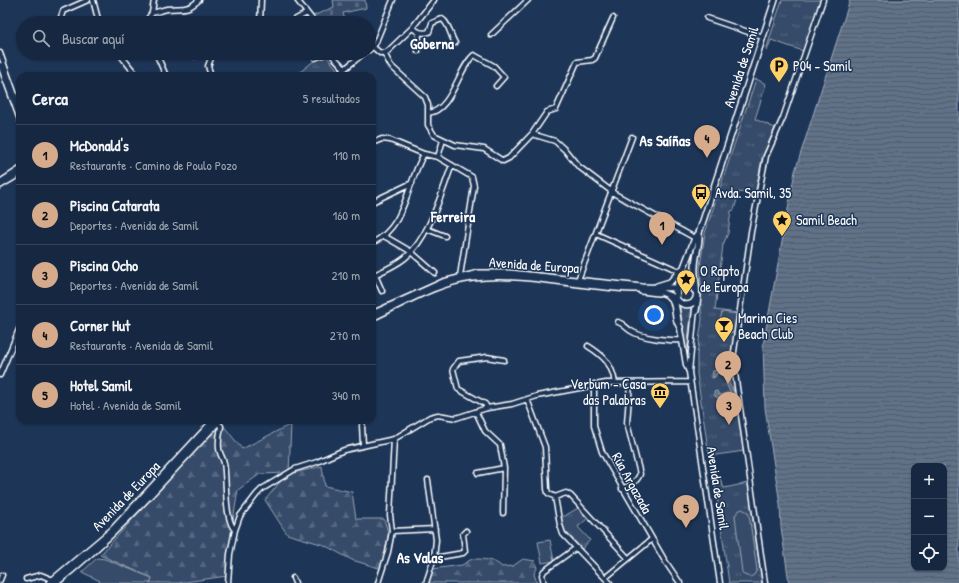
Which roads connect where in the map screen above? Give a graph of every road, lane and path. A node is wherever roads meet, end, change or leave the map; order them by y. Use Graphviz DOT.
graph roads {
  1 [pos="88,0"];
  2 [pos="93,0"];
  3 [pos="154,0"];
  4 [pos="199,0"];
  5 [pos="260,0"];
  6 [pos="298,0"];
  7 [pos="393,0"];
  8 [pos="434,0"];
  9 [pos="528,0"];
  10 [pos="775,0"];
  11 [pos="823,0"];
  12 [pos="152,13"];
  13 [pos="306,13"];
  14 [pos="61,16"];
  15 [pos="97,16"];
  16 [pos="150,16"];
  17 [pos="260,16"];
  18 [pos="301,16"];
  19 [pos="309,16"];
  20 [pos="613,18"];
  21 [pos="707,18"];
  22 [pos="412,28"];
  23 [pos="419,33"];
  24 [pos="491,35"];
  25 [pos="763,37"];
  26 [pos="376,38"];
  27 [pos="455,43"];
  28 [pos="376,51"];
  29 [pos="418,51"];
  30 [pos="0,53"];
  31 [pos="384,54"];
  32 [pos="125,60"];
  33 [pos="159,60"];
  34 [pos="210,60"];
  35 [pos="336,60"];
  36 [pos="355,60"];
  37 [pos="0,65"];
  38 [pos="344,68"];
  39 [pos="134,72"];
  40 [pos="164,72"];
  41 [pos="210,72"];
  42 [pos="341,72"];
  43 [pos="496,86"];
  44 [pos="16,98"];
  45 [pos="16,109"];
  46 [pos="428,113"];
  47 [pos="532,134"];
  48 [pos="632,137"];
  49 [pos="443,140"];
  50 [pos="376,141"];
  51 [pos="424,154"];
  52 [pos="438,158"];
  53 [pos="452,165"];
  54 [pos="16,172"];
  55 [pos="16,176"];
  56 [pos="0,182"];
  57 [pos="412,183"];
  58 [pos="0,186"];
  59 [pos="612,191"];
  60 [pos="376,200"];
  61 [pos="427,229"];
  62 [pos="698,233"];
  63 [pos="596,234"];
  64 [pos="384,236"];
  65 [pos="445,236"];
  66 [pos="694,238"];
  67 [pos="376,241"];
  68 [pos="412,252"];
  69 [pos="696,261"];
  70 [pos="685,266"];
  71 [pos="679,272"];
  72 [pos="435,273"];
  73 [pos="376,274"];
  74 [pos="460,276"];
  75 [pos="376,279"];
  76 [pos="578,280"];
  77 [pos="636,287"];
  78 [pos="678,288"];
  79 [pos="382,291"];
  80 [pos="695,291"];
  81 [pos="677,299"];
  82 [pos="695,299"];
  83 [pos="696,311"];
  84 [pos="376,312"];
  85 [pos="376,316"];
  86 [pos="618,322"];
  87 [pos="680,327"];
  88 [pos="16,337"];
  89 [pos="681,340"];
  90 [pos="588,346"];
  91 [pos="504,360"];
  92 [pos="689,372"];
  93 [pos="0,375"];
  94 [pos="690,382"];
  95 [pos="615,383"];
  96 [pos="594,384"];
  97 [pos="630,384"];
  98 [pos="527,399"];
  99 [pos="487,408"];
  100 [pos="476,412"];
  101 [pos="214,424"];
  102 [pos="219,424"];
  103 [pos="362,424"];
  104 [pos="394,439"];
  105 [pos="364,445"];
  106 [pos="504,468"];
  107 [pos="478,473"];
  108 [pos="428,480"];
  109 [pos="622,488"];
  110 [pos="554,497"];
  111 [pos="503,513"];
  112 [pos="435,529"];
  113 [pos="235,530"];
  114 [pos="392,531"];
  115 [pos="466,531"];
  116 [pos="652,539"];
  117 [pos="576,548"];
  118 [pos="434,558"];
  119 [pos="628,558"];
  120 [pos="2,575"];
  121 [pos="605,578"];
  122 [pos="26,579"];
  123 [pos="0,580"];
  124 [pos="53,582"];
  125 [pos="228,583"];
  126 [pos="378,583"];
  127 [pos="426,583"];
  128 [pos="544,583"];
  129 [pos="610,583"];
  130 [pos="680,583"];
  131 [pos="720,583"];
  132 [pos="765,583"];
  1 -- 14 [label="street"];
  2 -- 15 [label="street"];
  3 -- 12 [label="street"];
  4 -- 12 [label="street"];
  5 -- 17 [label="street"];
  6 -- 13 [label="street"];
  7 -- 26 [label="street"];
  8 -- 22 [label="street"];
  9 -- 24 [label="street"];
  10 -- 25 [label="main road, Avenida de Samil"];
  11 -- 132 [label="street"];
  12 -- 16 [label="street"];
  13 -- 18 [label="street"];
  13 -- 19 [label="street"];
  20 -- 47 [label="street"];
  21 -- 25 [label="street"];
  22 -- 23 [label="street"];
  22 -- 31 [label="street"];
  23 -- 27 [label="street"];
  23 -- 29 [label="street"];
  25 -- 62 [label="main road, Avenida de Samil"];
  28 -- 31 [label="street"];
  30 -- 44 [label="street"];
  31 -- 46 [label="street"];
  32 -- 39 [label="street"];
  33 -- 40 [label="street"];
  34 -- 41 [label="street"];
  35 -- 38 [label="street"];
  36 -- 38 [label="street"];
  37 -- 45 [label="street"];
  38 -- 42 [label="street"];
  43 -- 46 [label="street"];
  46 -- 49 [label="street"];
  47 -- 49 [label="street"];
  47 -- 59 [label="street"];
  48 -- 59 [label="street"];
  49 -- 52 [label="street"];
  50 -- 51 [label="street"];
  51 -- 52 [label="street"];
  51 -- 57 [label="street"];
  52 -- 53 [label="street"];
  53 -- 61 [label="street"];
  53 -- 74 [label="street"];
  54 -- 56 [label="street"];
  55 -- 58 [label="street"];
  57 -- 60 [label="street"];
  57 -- 64 [label="street"];
  59 -- 63 [label="street"];
  59 -- 66 [label="street"];
  61 -- 65 [label="street"];
  61 -- 68 [label="street"];
  62 -- 66 [label="main road, Avenida de Samil"];
  62 -- 69 [label="main road, Avenida de Samil"];
  63 -- 71 [label="street"];
  63 -- 76 [label="street"];
  64 -- 67 [label="street"];
  64 -- 68 [label="street"];
  66 -- 70 [label="main road, Avenida de Samil"];
  68 -- 72 [label="street"];
  68 -- 73 [label="street"];
  69 -- 80 [label="main road, Avenida de Samil"];
  69 -- 83 [label="main road, Avenida de Samil"];
  70 -- 71 [label="main road"];
  70 -- 78 [label="main road, Avenida de Samil"];
  71 -- 77 [label="main road"];
  74 -- 76 [label="main road, Avenida de Europa"];
  74 -- 84 [label="main road, Avenida de Europa"];
  75 -- 79 [label="street"];
  76 -- 77 [label="main road, Avenida de Europa"];
  77 -- 78 [label="main road, Avenida de Europa"];
  77 -- 81 [label="main road, Avenida de Europa"];
  77 -- 85 [label="main road, Avenida de Europa"];
  77 -- 87 [label="main road"];
  78 -- 80 [label="main road"];
  78 -- 81 [label="main road, Avenida de Samil"];
  80 -- 82 [label="main road"];
  81 -- 82 [label="main road"];
  81 -- 87 [label="street, Avenida de Samil"];
  82 -- 83 [label="street, Avenida de Samil"];
  83 -- 92 [label="street, Avenida de Samil"];
  86 -- 89 [label="street"];
  87 -- 89 [label="street, Avenida de Samil"];
  88 -- 93 [label="street"];
  89 -- 92 [label="street, Avenida de Samil"];
  90 -- 95 [label="street"];
  91 -- 99 [label="street"];
  92 -- 94 [label="street, Avenida de Samil"];
  94 -- 97 [label="street"];
  94 -- 131 [label="street, Avenida de Samil"];
  95 -- 96 [label="street"];
  95 -- 97 [label="street"];
  96 -- 98 [label="street"];
  96 -- 109 [label="street, Rúa Argazada"];
  97 -- 109 [label="street"];
  98 -- 99 [label="street"];
  98 -- 110 [label="street"];
  99 -- 100 [label="street"];
  100 -- 104 [label="street"];
  100 -- 106 [label="street"];
  101 -- 124 [label="main road, Avenida de Europa"];
  102 -- 113 [label="street, Avenida de Europa"];
  103 -- 105 [label="street"];
  104 -- 105 [label="street"];
  104 -- 114 [label="street"];
  105 -- 113 [label="street"];
  106 -- 107 [label="street"];
  106 -- 111 [label="street"];
  108 -- 112 [label="street"];
  109 -- 116 [label="street, Rúa Argazada"];
  110 -- 117 [label="street"];
  110 -- 119 [label="street"];
  112 -- 114 [label="street"];
  112 -- 118 [label="street"];
  113 -- 125 [label="street"];
  114 -- 126 [label="street"];
  115 -- 118 [label="street"];
  116 -- 119 [label="street"];
  116 -- 130 [label="street, Rúa Argazada"];
  117 -- 121 [label="street"];
  117 -- 128 [label="street"];
  118 -- 127 [label="street"];
  119 -- 121 [label="street"];
  120 -- 123 [label="street"];
  121 -- 129 [label="street"];
  122 -- 124 [label="street"];
}
